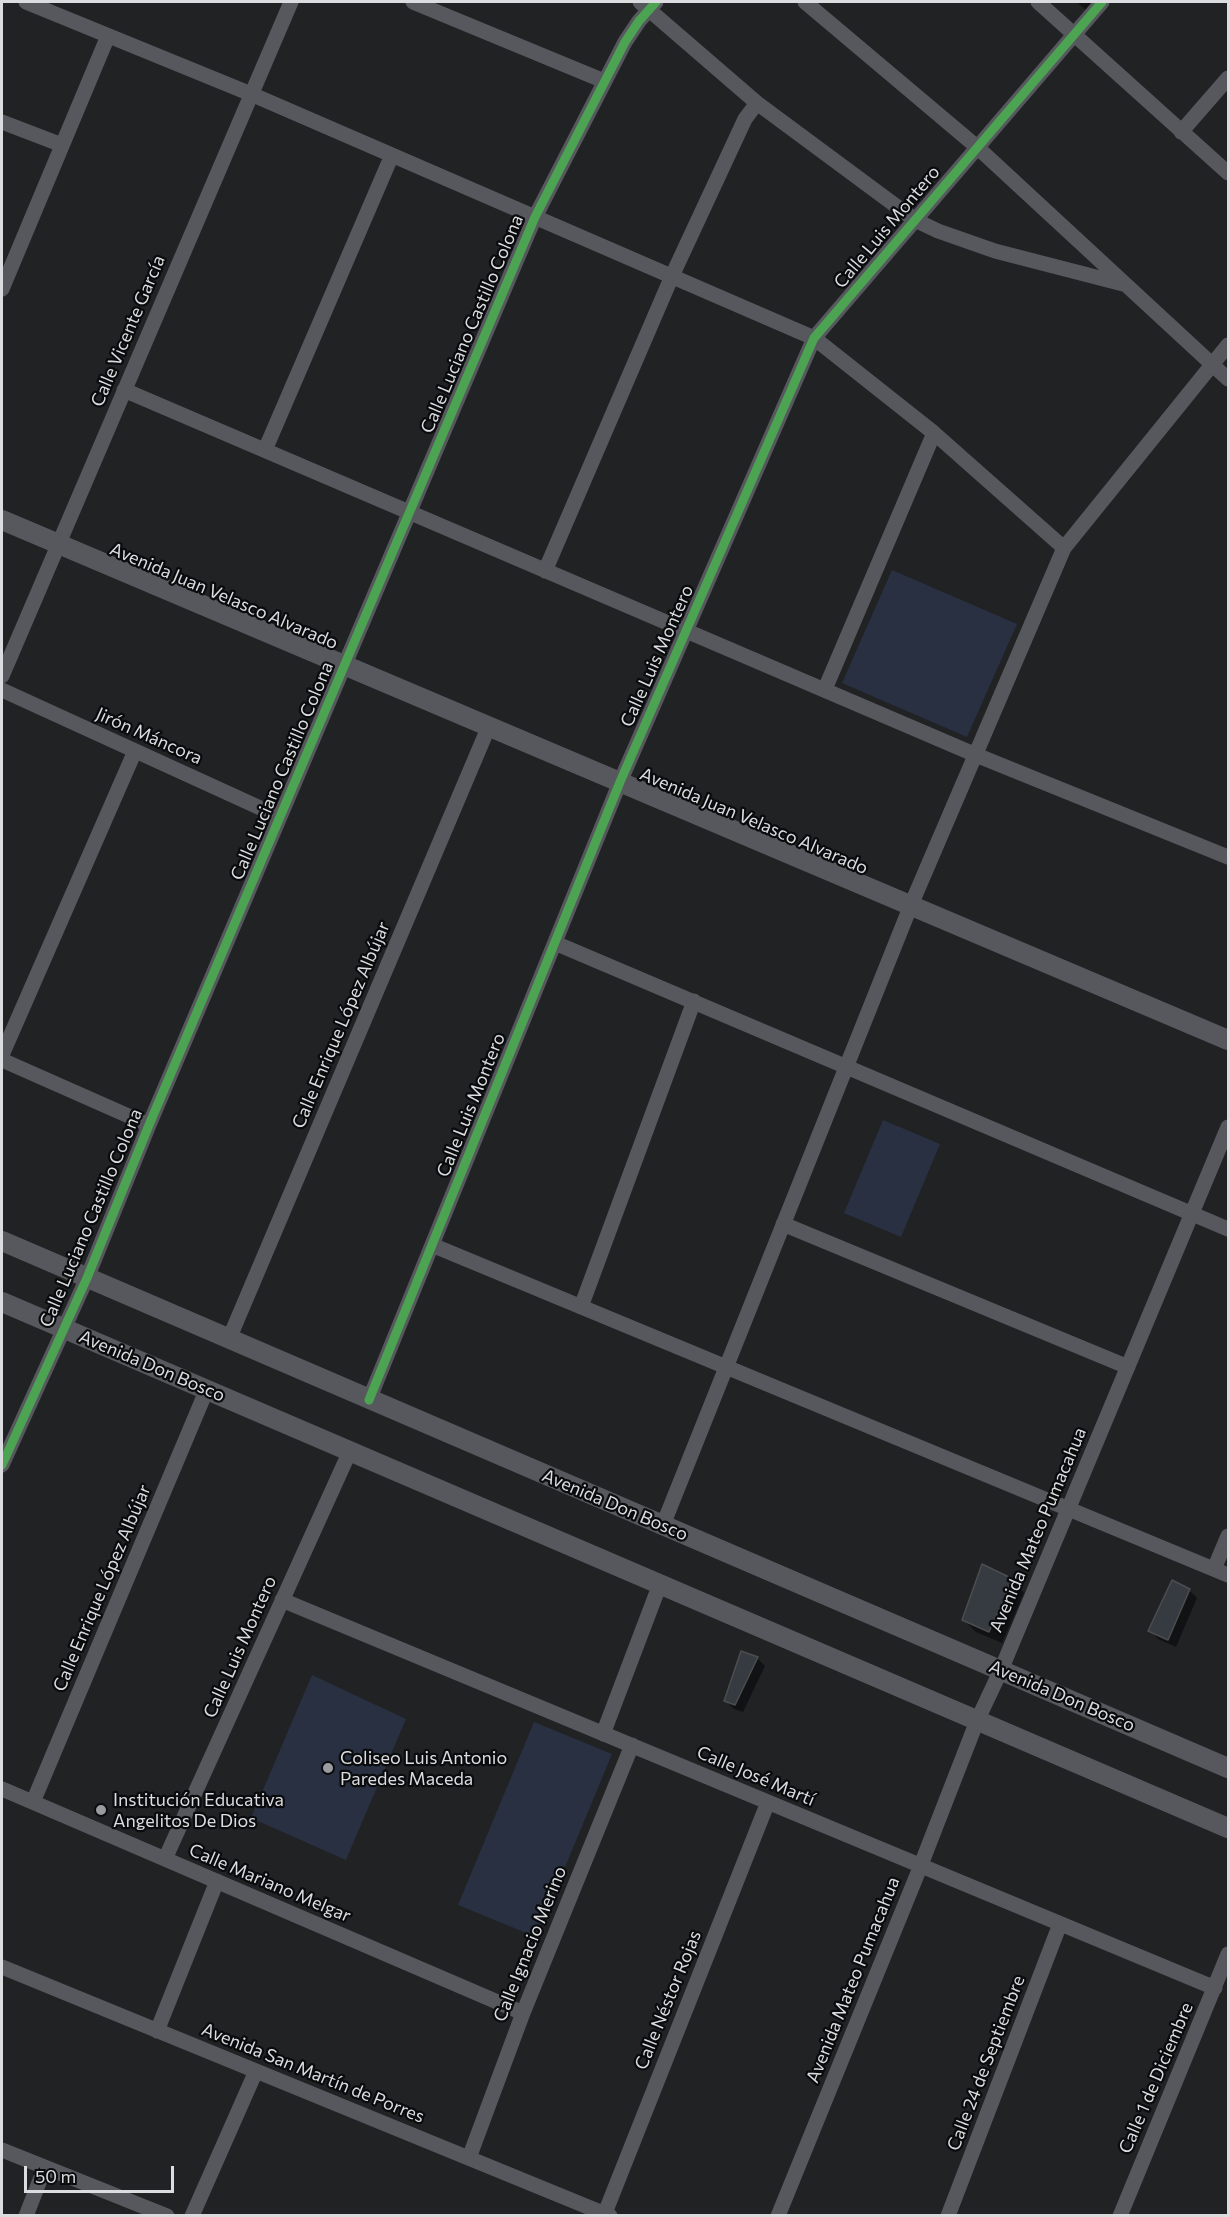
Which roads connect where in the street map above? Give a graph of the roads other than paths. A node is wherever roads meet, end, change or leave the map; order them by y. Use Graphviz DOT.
graph roads {
  1 [pos="26,2"];
  2 [pos="291,2"];
  3 [pos="413,2"];
  4 [pos="806,2"];
  5 [pos="1038,2"];
  6 [pos="1102,2"];
  7 [pos="649,4"];
  8 [pos="1074,33"];
  9 [pos="108,36"];
  10 [pos="1228,78"];
  11 [pos="604,81"];
  12 [pos="251,94"];
  13 [pos="757,103"];
  14 [pos="2,122"];
  15 [pos="1181,132"];
  16 [pos="62,145"];
  17 [pos="977,147"];
  18 [pos="392,155"];
  19 [pos="1228,173"];
  20 [pos="535,217"];
  21 [pos="915,220"];
  22 [pos="672,276"];
  23 [pos="1123,284"];
  24 [pos="2,289"];
  25 [pos="814,338"];
  26 [pos="1228,345"];
  27 [pos="1211,365"];
  28 [pos="1228,380"];
  29 [pos="124,390"];
  30 [pos="934,433"];
  31 [pos="265,450"];
  32 [pos="410,513"];
  33 [pos="2,519"];
  34 [pos="58,543"];
  35 [pos="1064,548"];
  36 [pos="545,571"];
  37 [pos="686,631"];
  38 [pos="345,665"];
  39 [pos="2,676"];
  40 [pos="825,689"];
  41 [pos="2,690"];
  42 [pos="489,726"];
  43 [pos="135,751"];
  44 [pos="976,755"];
  45 [pos="620,782"];
  46 [pos="280,817"];
  47 [pos="1228,857"];
  48 [pos="911,905"];
  49 [pos="555,943"];
  50 [pos="694,1001"];
  51 [pos="1228,1040"];
  52 [pos="2,1055"];
  53 [pos="2,1060"];
  54 [pos="846,1066"];
  55 [pos="149,1125"];
  56 [pos="1228,1127"];
  57 [pos="1192,1213"];
  58 [pos="783,1224"];
  59 [pos="1228,1229"];
  60 [pos="2,1241"];
  61 [pos="432,1245"];
  62 [pos="87,1278"];
  63 [pos="2,1302"];
  64 [pos="582,1307"];
  65 [pos="63,1328"];
  66 [pos="229,1339"];
  67 [pos="726,1366"];
  68 [pos="1128,1367"];
  69 [pos="207,1389"];
  70 [pos="369,1400"];
  71 [pos="350,1451"];
  72 [pos="2,1465"];
  73 [pos="1069,1508"];
  74 [pos="663,1525"];
  75 [pos="1228,1536"];
  76 [pos="1214,1569"];
  77 [pos="1228,1575"];
  78 [pos="660,1584"];
  79 [pos="282,1600"];
  80 [pos="1001,1670"];
  81 [pos="977,1721"];
  82 [pos="603,1734"];
  83 [pos="632,1745"];
  84 [pos="1228,1768"];
  85 [pos="2,1789"];
  86 [pos="33,1802"];
  87 [pos="768,1802"];
  88 [pos="1228,1828"];
  89 [pos="165,1859"];
  90 [pos="921,1866"];
  91 [pos="217,1881"];
  92 [pos="1060,1924"];
  93 [pos="1228,1954"];
  94 [pos="2,1968"];
  95 [pos="1215,1988"];
  96 [pos="523,2013"];
  97 [pos="157,2031"];
  98 [pos="256,2072"];
  99 [pos="2,2150"];
  100 [pos="469,2158"];
  101 [pos="45,2167"];
  102 [pos="607,2214"];
  103 [pos="26,2216"];
  104 [pos="167,2216"];
  105 [pos="192,2216"];
  106 [pos="778,2216"];
  107 [pos="948,2216"];
  108 [pos="1120,2216"];
  1 -- 9 [label="street"];
  2 -- 12 [label="street, Calle Vicente García"];
  3 -- 11 [label="street"];
  4 -- 17 [label="street"];
  5 -- 8 [label="street"];
  6 -- 8 [label="street, Calle Luis Montero"];
  7 -- 11 [label="street, Calle Luciano Castillo Colona"];
  7 -- 13 [label="street"];
  8 -- 15 [label="street"];
  8 -- 17 [label="street, Calle Luis Montero"];
  9 -- 12 [label="street"];
  9 -- 16 [label="street"];
  10 -- 15 [label="street"];
  11 -- 20 [label="street, Calle Luciano Castillo Colona"];
  12 -- 18 [label="street"];
  12 -- 29 [label="street, Calle Vicente García"];
  13 -- 21 [label="street"];
  13 -- 22 [label="street"];
  14 -- 16 [label="street"];
  15 -- 19 [label="street"];
  16 -- 24 [label="street"];
  17 -- 21 [label="street, Calle Luis Montero"];
  17 -- 23 [label="street"];
  18 -- 20 [label="street"];
  18 -- 31 [label="street"];
  20 -- 22 [label="street"];
  20 -- 32 [label="street, Calle Luciano Castillo Colona"];
  21 -- 23 [label="street"];
  21 -- 25 [label="street, Calle Luis Montero"];
  22 -- 25 [label="street"];
  22 -- 36 [label="street"];
  23 -- 27 [label="street"];
  25 -- 30 [label="street"];
  25 -- 37 [label="street, Calle Luis Montero"];
  26 -- 27 [label="street"];
  27 -- 28 [label="street"];
  27 -- 35 [label="street"];
  29 -- 31 [label="street"];
  29 -- 34 [label="street, Calle Vicente García"];
  30 -- 35 [label="street"];
  30 -- 40 [label="street"];
  31 -- 32 [label="street"];
  32 -- 36 [label="street"];
  32 -- 38 [label="street, Calle Luciano Castillo Colona"];
  33 -- 34 [label="street, Avenida Juan Velasco Alvarado"];
  34 -- 38 [label="street, Avenida Juan Velasco Alvarado"];
  34 -- 39 [label="street, Calle Vicente García"];
  35 -- 44 [label="street"];
  36 -- 37 [label="street"];
  37 -- 40 [label="street"];
  37 -- 45 [label="street, Calle Luis Montero"];
  38 -- 42 [label="street, Avenida Juan Velasco Alvarado"];
  38 -- 46 [label="street, Calle Luciano Castillo Colona"];
  40 -- 44 [label="street"];
  41 -- 43 [label="street, Jirón Máncora"];
  42 -- 45 [label="street, Avenida Juan Velasco Alvarado"];
  42 -- 66 [label="street, Calle Enrique López Albújar"];
  43 -- 46 [label="street, Jirón Máncora"];
  43 -- 52 [label="street"];
  44 -- 47 [label="street"];
  44 -- 48 [label="street"];
  45 -- 48 [label="street, Avenida Juan Velasco Alvarado"];
  45 -- 49 [label="street, Calle Luis Montero"];
  46 -- 55 [label="street, Calle Luciano Castillo Colona"];
  48 -- 51 [label="street, Avenida Juan Velasco Alvarado"];
  48 -- 54 [label="street"];
  49 -- 50 [label="street"];
  49 -- 61 [label="street, Calle Luis Montero"];
  50 -- 54 [label="street"];
  50 -- 64 [label="street"];
  53 -- 55 [label="street"];
  54 -- 57 [label="street"];
  54 -- 58 [label="street"];
  55 -- 62 [label="street, Calle Luciano Castillo Colona"];
  56 -- 57 [label="street, Avenida Mateo Pumacahua"];
  57 -- 59 [label="street"];
  57 -- 68 [label="street, Avenida Mateo Pumacahua"];
  58 -- 67 [label="street"];
  58 -- 68 [label="street"];
  60 -- 62 [label="street, Avenida Don Bosco"];
  61 -- 64 [label="street"];
  61 -- 70 [label="street, Calle Luis Montero"];
  62 -- 65 [label="street, Calle Luciano Castillo Colona"];
  62 -- 66 [label="street, Avenida Don Bosco"];
  63 -- 65 [label="street, Avenida Don Bosco"];
  64 -- 67 [label="street"];
  65 -- 69 [label="street, Avenida Don Bosco"];
  65 -- 72 [label="street, Calle Luciano Castillo Colona"];
  66 -- 70 [label="street, Avenida Don Bosco"];
  67 -- 73 [label="street"];
  67 -- 74 [label="street"];
  68 -- 73 [label="street, Avenida Mateo Pumacahua"];
  69 -- 71 [label="street, Avenida Don Bosco"];
  69 -- 86 [label="street, Calle Enrique López Albújar"];
  70 -- 74 [label="street, Avenida Don Bosco"];
  71 -- 78 [label="street, Avenida Don Bosco"];
  71 -- 79 [label="street, Calle Luis Montero"];
  73 -- 76 [label="street"];
  73 -- 80 [label="street, Avenida Mateo Pumacahua"];
  74 -- 80 [label="street, Avenida Don Bosco"];
  75 -- 76 [label="street"];
  76 -- 77 [label="street"];
  78 -- 81 [label="street, Avenida Don Bosco"];
  78 -- 82 [label="street"];
  79 -- 82 [label="street, Calle José Martí"];
  79 -- 89 [label="street, Calle Luis Montero"];
  80 -- 81 [label="street, Avenida Mateo Pumacahua"];
  80 -- 84 [label="street, Avenida Don Bosco"];
  81 -- 88 [label="street, Avenida Don Bosco"];
  81 -- 90 [label="street, Avenida Mateo Pumacahua"];
  82 -- 83 [label="street, Calle José Martí"];
  83 -- 87 [label="street, Calle José Martí"];
  83 -- 96 [label="street, Calle Ignacio Merino"];
  85 -- 86 [label="street, Calle Mariano Melgar"];
  86 -- 89 [label="street, Calle Mariano Melgar"];
  87 -- 90 [label="street, Calle José Martí"];
  87 -- 102 [label="street, Calle Néstor Rojas"];
  89 -- 91 [label="street, Calle Mariano Melgar"];
  90 -- 92 [label="street, Calle José Martí"];
  90 -- 106 [label="street, Avenida Mateo Pumacahua"];
  91 -- 96 [label="street, Calle Mariano Melgar"];
  91 -- 97 [label="street"];
  92 -- 95 [label="street, Calle José Martí"];
  92 -- 107 [label="street, Calle 24 de Septiembre"];
  93 -- 95 [label="street, Calle 1 de Diciembre"];
  94 -- 97 [label="street, Avenida San Martín de Porres"];
  95 -- 108 [label="street, Calle 1 de Diciembre"];
  96 -- 100 [label="street, Calle Ignacio Merino"];
  97 -- 98 [label="street, Avenida San Martín de Porres"];
  98 -- 100 [label="street, Avenida San Martín de Porres"];
  98 -- 105 [label="street"];
  99 -- 101 [label="street"];
  100 -- 102 [label="street, Avenida San Martín de Porres"];
  101 -- 103 [label="street"];
  101 -- 104 [label="street"];
}
